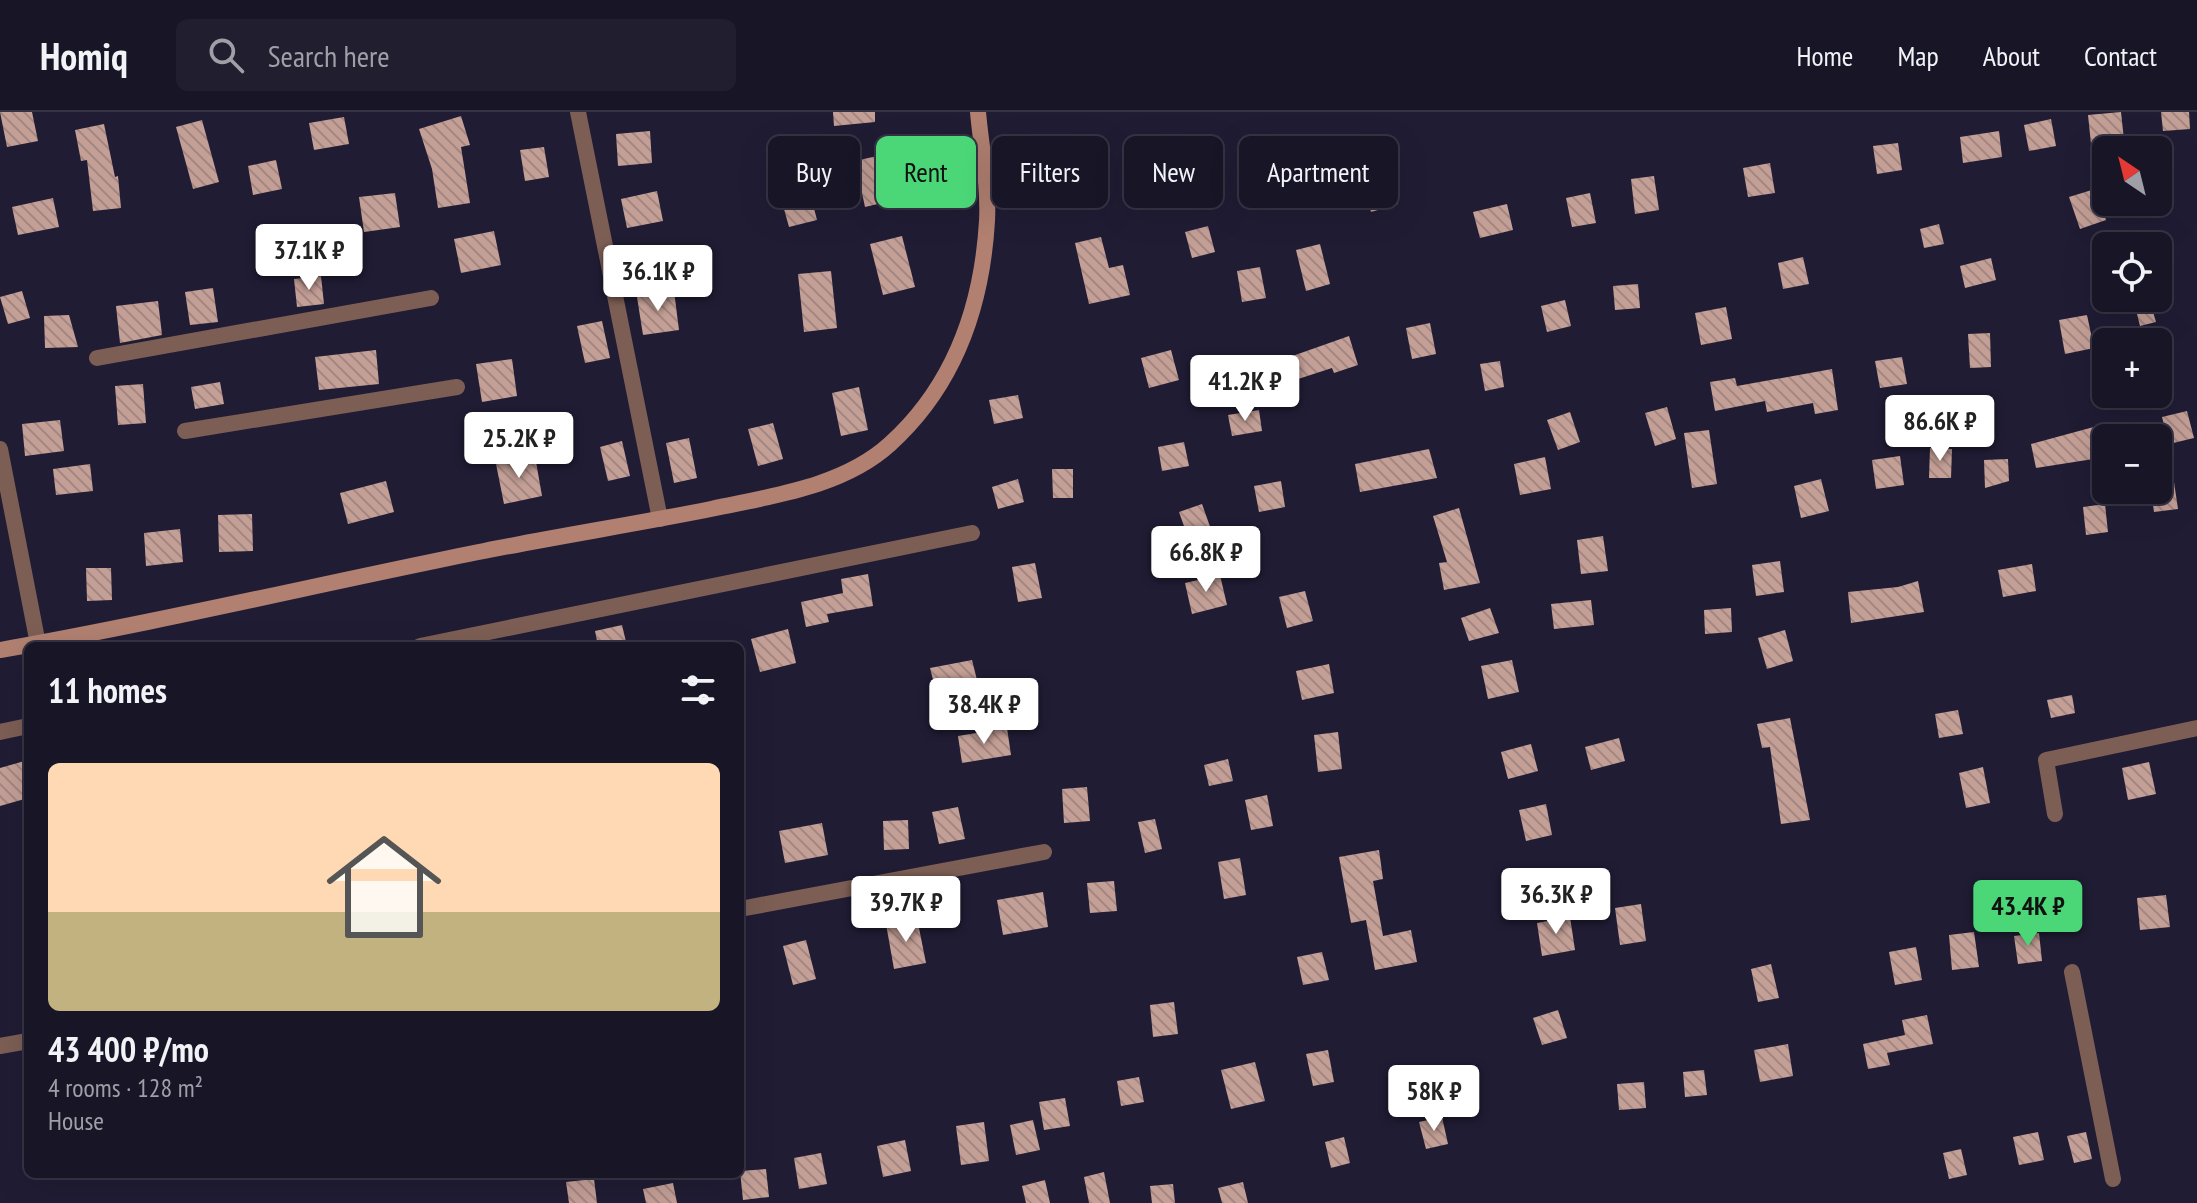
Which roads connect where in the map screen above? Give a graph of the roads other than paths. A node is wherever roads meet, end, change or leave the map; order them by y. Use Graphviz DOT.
graph roads {
  1 [pos="578,112"];
  2 [pos="978,112"];
  3 [pos="431,298"];
  4 [pos="97,358"];
  5 [pos="457,387"];
  6 [pos="185,431"];
  7 [pos="0,449"];
  8 [pos="660,519"];
  9 [pos="972,533"];
  10 [pos="38,642"];
  11 [pos="48,642"];
  12 [pos="440,642"];
  13 [pos="24,646"];
  14 [pos="0,650"];
  15 [pos="24,727"];
  16 [pos="2197,728"];
  17 [pos="0,732"];
  18 [pos="2055,814"];
  19 [pos="1044,852"];
  20 [pos="744,908"];
  21 [pos="2072,972"];
  22 [pos="24,1042"];
  23 [pos="0,1046"];
  24 [pos="2113,1179"];
  1 -- 8 [label="street"];
  2 -- 8 [label="main road"];
  3 -- 4 [label="street"];
  5 -- 6 [label="street"];
  7 -- 10 [label="street"];
  8 -- 11 [label="main road"];
  9 -- 12 [label="street"];
  13 -- 14 [label="main road"];
  15 -- 17 [label="street"];
  16 -- 18 [label="street"];
  19 -- 20 [label="street"];
  21 -- 24 [label="street"];
  22 -- 23 [label="street"];
}
